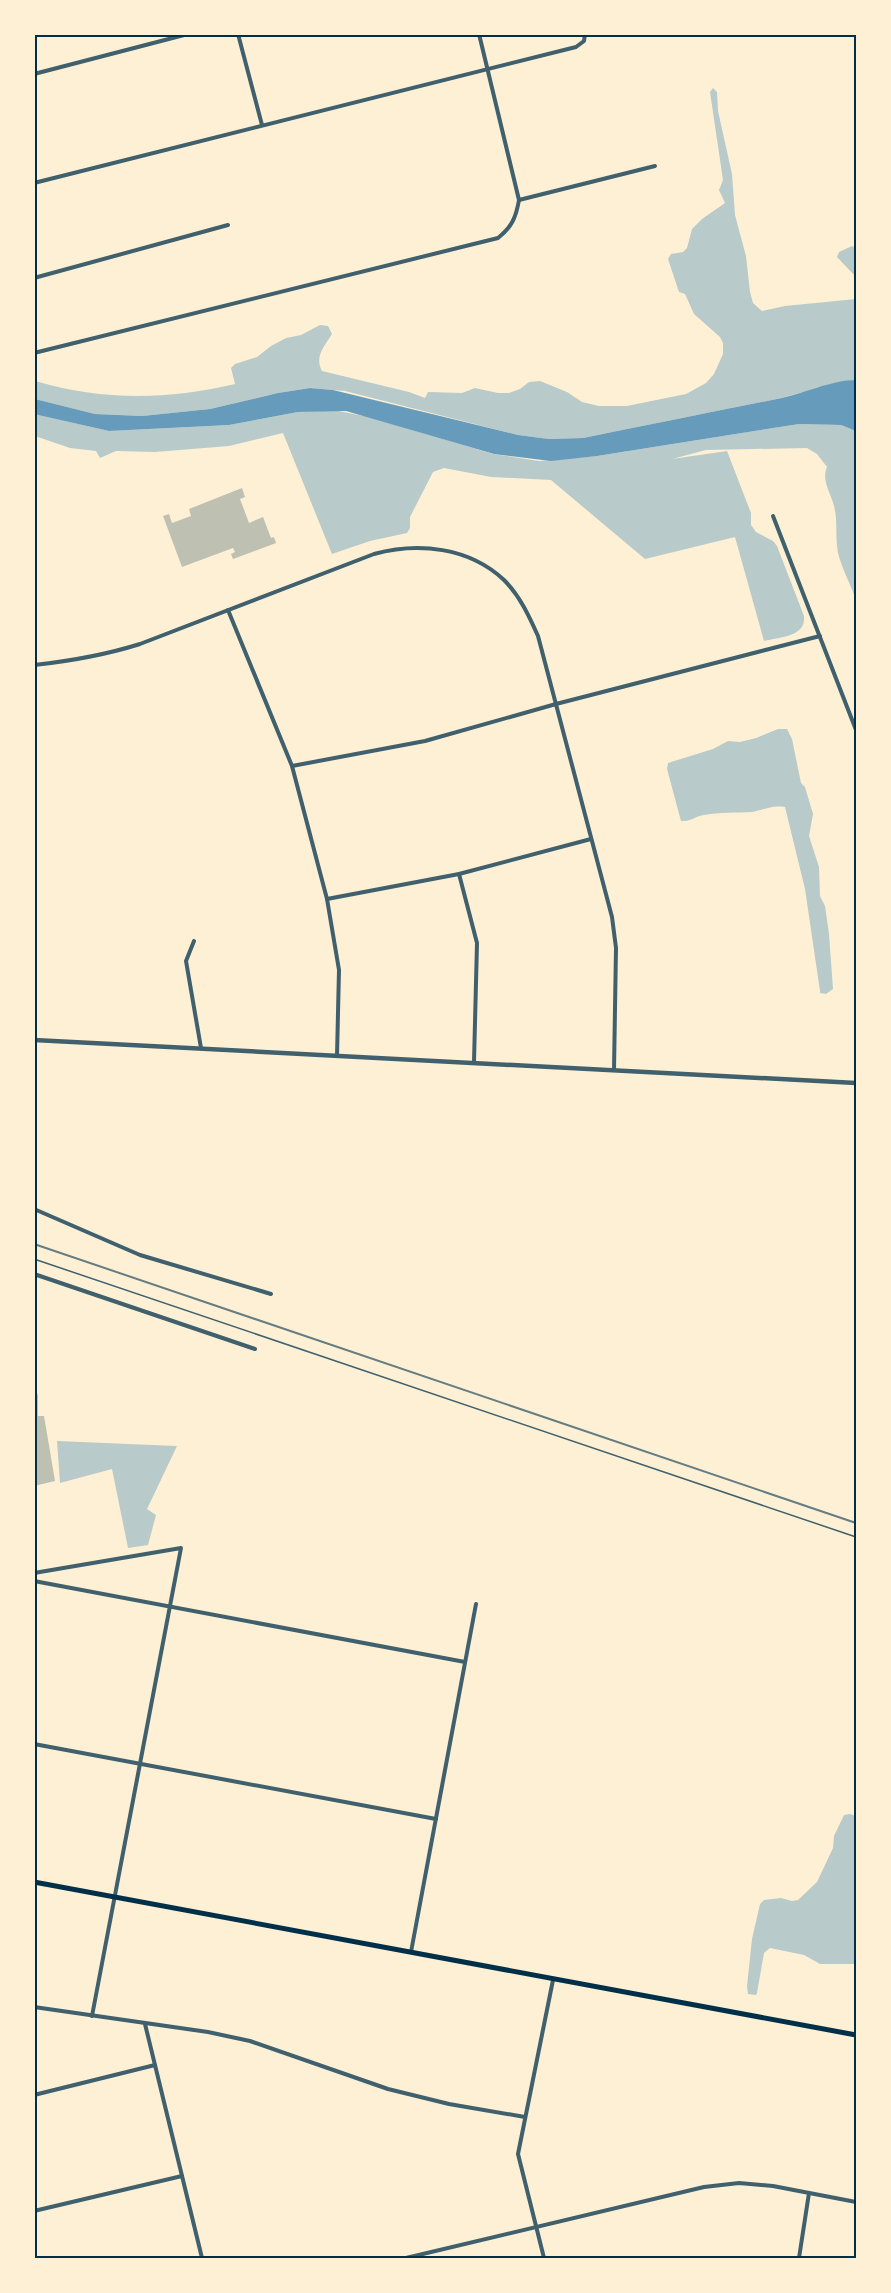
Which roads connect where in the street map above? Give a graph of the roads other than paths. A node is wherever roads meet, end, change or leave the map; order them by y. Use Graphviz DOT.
graph roads {
  1 [pos="188,34"];
  2 [pos="238,34"];
  3 [pos="479,34"];
  4 [pos="585,34"];
  5 [pos="487,70"];
  6 [pos="34,74"];
  7 [pos="262,125"];
  8 [pos="655,166"];
  9 [pos="34,183"];
  10 [pos="519,200"];
  11 [pos="228,225"];
  12 [pos="34,278"];
  13 [pos="35,351"];
  14 [pos="773,516"];
  15 [pos="228,609"];
  16 [pos="820,636"];
  17 [pos="34,665"];
  18 [pos="556,704"];
  19 [pos="856,730"];
  20 [pos="292,766"];
  21 [pos="591,839"];
  22 [pos="459,874"];
  23 [pos="327,899"];
  24 [pos="194,940"];
  25 [pos="34,1040"];
  26 [pos="201,1048"];
  27 [pos="337,1056"];
  28 [pos="474,1062"];
  29 [pos="614,1070"];
  30 [pos="856,1083"];
  31 [pos="34,1209"];
  32 [pos="34,1259"];
  33 [pos="34,1274"];
  34 [pos="271,1294"];
  35 [pos="255,1349"];
  36 [pos="856,1537"];
  37 [pos="34,1573"];
  38 [pos="34,1581"];
  39 [pos="476,1604"];
  40 [pos="170,1606"];
  41 [pos="465,1662"];
  42 [pos="34,1744"];
  43 [pos="140,1764"];
  44 [pos="436,1819"];
  45 [pos="34,1882"];
  46 [pos="114,1897"];
  47 [pos="411,1953"];
  48 [pos="553,1980"];
  49 [pos="34,2007"];
  50 [pos="93,2016"];
  51 [pos="145,2024"];
  52 [pos="856,2035"];
  53 [pos="155,2065"];
  54 [pos="34,2095"];
  55 [pos="525,2117"];
  56 [pos="182,2176"];
  57 [pos="809,2193"];
  58 [pos="856,2202"];
  59 [pos="34,2211"];
  60 [pos="536,2227"];
  61 [pos="202,2259"];
  62 [pos="406,2259"];
  63 [pos="544,2259"];
  64 [pos="799,2259"];
  1 -- 6 [label="street"];
  2 -- 7 [label="street"];
  3 -- 5 [label="street"];
  4 -- 5 [label="street"];
  5 -- 7 [label="street"];
  5 -- 10 [label="street"];
  7 -- 9 [label="street"];
  8 -- 10 [label="street"];
  10 -- 13 [label="street"];
  11 -- 12 [label="street"];
  14 -- 16 [label="street"];
  15 -- 17 [label="street"];
  15 -- 18 [label="street"];
  15 -- 20 [label="street"];
  16 -- 18 [label="street"];
  16 -- 19 [label="street"];
  18 -- 20 [label="street"];
  18 -- 21 [label="street"];
  20 -- 23 [label="street"];
  21 -- 22 [label="street"];
  21 -- 29 [label="street"];
  22 -- 23 [label="street"];
  22 -- 28 [label="street"];
  23 -- 27 [label="street"];
  24 -- 26 [label="street"];
  25 -- 26 [label="street"];
  26 -- 27 [label="street"];
  27 -- 28 [label="street"];
  28 -- 29 [label="street"];
  29 -- 30 [label="street"];
  31 -- 34 [label="street"];
  32 -- 36 [label="lane"];
  33 -- 35 [label="street"];
  37 -- 40 [label="street"];
  38 -- 40 [label="street"];
  39 -- 41 [label="street"];
  40 -- 41 [label="street"];
  40 -- 43 [label="street"];
  41 -- 44 [label="street"];
  42 -- 43 [label="street"];
  43 -- 44 [label="street"];
  43 -- 46 [label="street"];
  44 -- 47 [label="street"];
  45 -- 46 [label="main road"];
  46 -- 47 [label="main road"];
  46 -- 50 [label="street"];
  47 -- 48 [label="main road"];
  48 -- 52 [label="main road"];
  48 -- 55 [label="street"];
  49 -- 50 [label="street"];
  50 -- 51 [label="street"];
  51 -- 53 [label="street"];
  51 -- 55 [label="street"];
  53 -- 54 [label="street"];
  53 -- 56 [label="street"];
  55 -- 60 [label="street"];
  56 -- 59 [label="street"];
  56 -- 61 [label="street"];
  57 -- 58 [label="street"];
  57 -- 60 [label="street"];
  57 -- 64 [label="street"];
  60 -- 62 [label="street"];
  60 -- 63 [label="street"];
}
